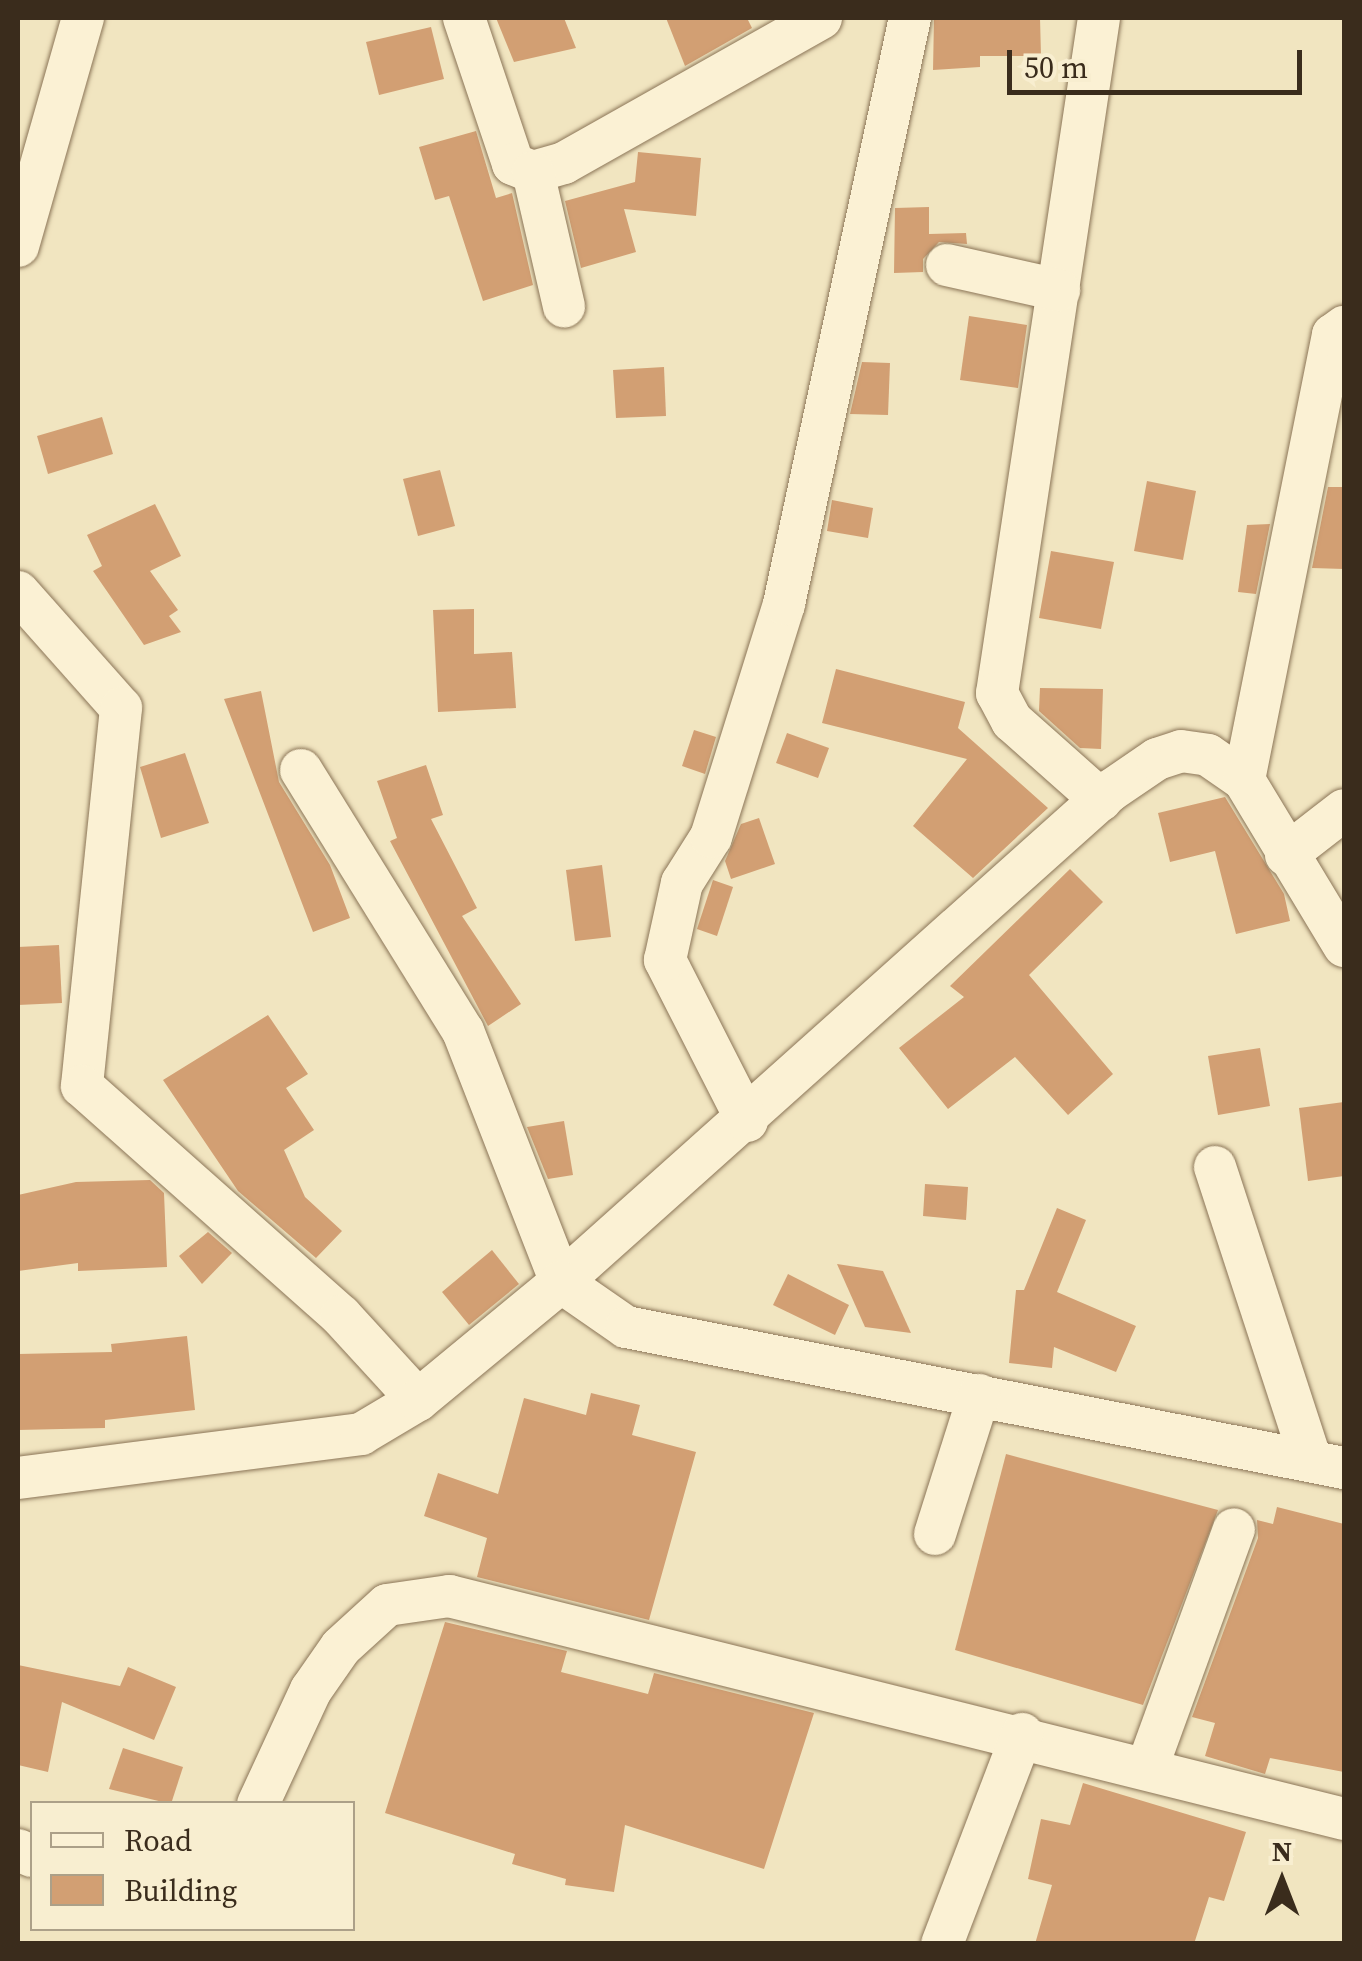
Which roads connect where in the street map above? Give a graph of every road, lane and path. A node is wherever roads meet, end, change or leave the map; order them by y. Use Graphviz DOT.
graph roads {
  1 [pos="84,18"];
  2 [pos="464,18"];
  3 [pos="821,18"];
  4 [pos="910,18"];
  5 [pos="1099,18"];
  6 [pos="532,172"];
  7 [pos="18,246"];
  8 [pos="947,265"];
  9 [pos="1058,290"];
  10 [pos="564,306"];
  11 [pos="1344,327"];
  12 [pos="18,592"];
  13 [pos="302,770"];
  14 [pos="1244,780"];
  15 [pos="1101,800"];
  16 [pos="1344,810"];
  17 [pos="1286,855"];
  18 [pos="1344,946"];
  19 [pos="747,1121"];
  20 [pos="1215,1167"];
  21 [pos="561,1282"];
  22 [pos="979,1395"];
  23 [pos="418,1400"];
  24 [pos="1328,1464"];
  25 [pos="18,1478"];
  26 [pos="1234,1529"];
  27 [pos="935,1534"];
  28 [pos="1022,1734"];
  29 [pos="1147,1768"];
  30 [pos="259,1801"];
  31 [pos="1344,1819"];
  32 [pos="942,1944"];
  1 -- 7 [label="street"];
  2 -- 6 [label="street"];
  3 -- 6 [label="street"];
  4 -- 19 [label="street"];
  5 -- 9 [label="street"];
  6 -- 10 [label="street"];
  8 -- 9 [label="street"];
  9 -- 15 [label="street"];
  11 -- 14 [label="street"];
  12 -- 23 [label="street"];
  13 -- 21 [label="street"];
  14 -- 15 [label="street"];
  14 -- 17 [label="street"];
  15 -- 19 [label="street"];
  16 -- 17 [label="street"];
  17 -- 18 [label="street"];
  19 -- 21 [label="street"];
  20 -- 24 [label="street"];
  21 -- 22 [label="street"];
  21 -- 23 [label="street"];
  22 -- 24 [label="street"];
  22 -- 27 [label="street"];
  23 -- 25 [label="street"];
  26 -- 29 [label="street"];
  28 -- 29 [label="street"];
  28 -- 30 [label="street"];
  28 -- 32 [label="street"];
  29 -- 31 [label="street"];
}
